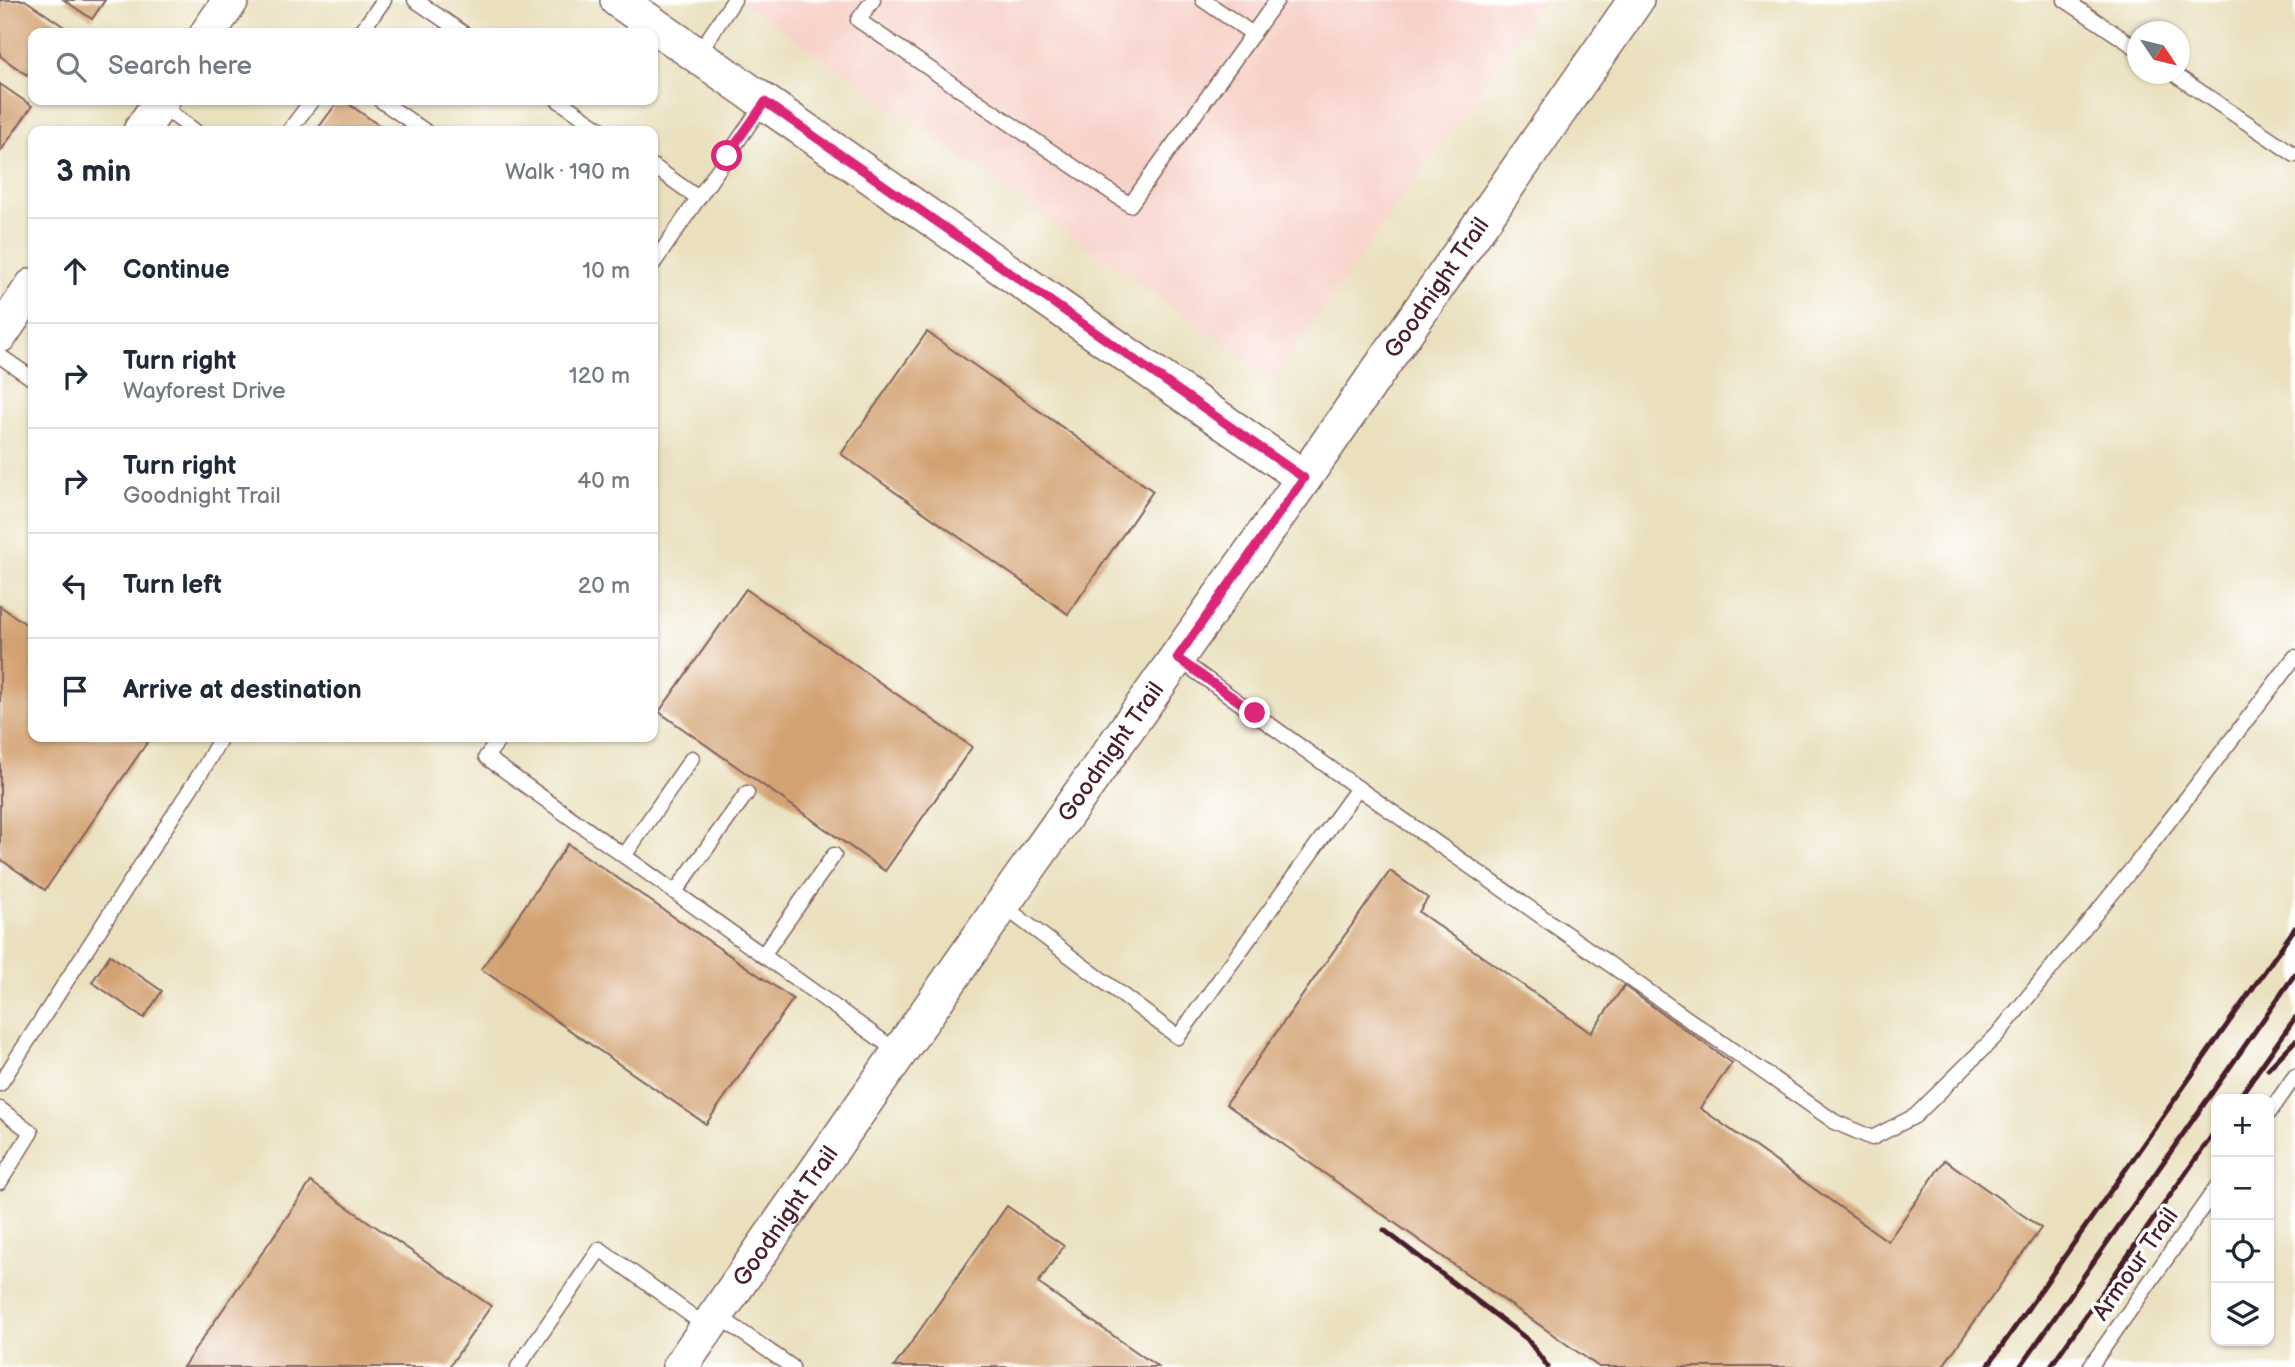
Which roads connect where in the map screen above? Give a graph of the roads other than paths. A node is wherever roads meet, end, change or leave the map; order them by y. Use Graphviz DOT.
graph roads {
  1 [pos="231,0"];
  2 [pos="384,0"];
  3 [pos="415,0"];
  4 [pos="618,0"];
  5 [pos="734,0"];
  6 [pos="873,0"];
  7 [pos="1203,0"];
  8 [pos="1278,0"];
  9 [pos="1636,0"];
  10 [pos="2065,0"];
  11 [pos="211,28"];
  12 [pos="364,28"];
  13 [pos="456,28"];
  14 [pos="1253,34"];
  15 [pos="2127,42"];
  16 [pos="697,55"];
  17 [pos="2189,84"];
  18 [pos="765,102"];
  19 [pos="308,105"];
  20 [pos="387,105"];
  21 [pos="565,105"];
  22 [pos="154,112"];
  23 [pos="184,126"];
  24 [pos="293,126"];
  25 [pos="418,126"];
  26 [pos="596,126"];
  27 [pos="2295,155"];
  28 [pos="658,170"];
  29 [pos="698,198"];
  30 [pos="658,257"];
  31 [pos="28,293"];
  32 [pos="0,335"];
  33 [pos="0,356"];
  34 [pos="28,376"];
  35 [pos="1304,478"];
  36 [pos="2295,657"];
  37 [pos="1177,658"];
  38 [pos="218,742"];
  39 [pos="497,742"];
  40 [pos="692,758"];
  41 [pos="1358,788"];
  42 [pos="747,793"];
  43 [pos="834,855"];
  44 [pos="624,856"];
  45 [pos="675,892"];
  46 [pos="1002,905"];
  47 [pos="763,955"];
  48 [pos="899,1053"];
  49 [pos="2295,1076"];
  50 [pos="0,1084"];
  51 [pos="2274,1106"];
  52 [pos="0,1109"];
  53 [pos="0,1182"];
  54 [pos="2211,1195"];
  55 [pos="713,1322"];
  56 [pos="518,1367"];
  57 [pos="680,1367"];
  58 [pos="792,1367"];
  59 [pos="2090,1367"];
  1 -- 11 [label="street"];
  2 -- 12 [label="lane"];
  3 -- 13 [label="lane"];
  4 -- 16 [label="street"];
  5 -- 16 [label="lane"];
  6 -- 14 [label="lane"];
  7 -- 14 [label="lane"];
  8 -- 14 [label="lane"];
  9 -- 35 [label="street, Goodnight Trail"];
  10 -- 15 [label="lane"];
  16 -- 18 [label="street"];
  17 -- 27 [label="lane"];
  18 -- 29 [label="lane"];
  18 -- 35 [label="street"];
  19 -- 24 [label="lane"];
  20 -- 25 [label="lane"];
  21 -- 26 [label="lane"];
  22 -- 23 [label="lane"];
  28 -- 29 [label="lane"];
  29 -- 30 [label="lane"];
  31 -- 32 [label="street"];
  33 -- 34 [label="lane"];
  35 -- 37 [label="street, Goodnight Trail"];
  36 -- 41 [label="lane"];
  37 -- 41 [label="lane"];
  37 -- 46 [label="street, Goodnight Trail"];
  38 -- 50 [label="lane"];
  39 -- 44 [label="lane"];
  40 -- 44 [label="lane"];
  41 -- 46 [label="lane"];
  42 -- 45 [label="lane"];
  43 -- 47 [label="lane"];
  44 -- 45 [label="lane"];
  45 -- 47 [label="lane"];
  46 -- 48 [label="street, Goodnight Trail"];
  47 -- 48 [label="lane"];
  48 -- 55 [label="street, Goodnight Trail"];
  49 -- 51 [label="lane"];
  52 -- 53 [label="lane"];
  54 -- 59 [label="lane, Armour Trail"];
  55 -- 56 [label="lane"];
  55 -- 57 [label="street, Goodnight Trail"];
  55 -- 58 [label="lane"];
}
